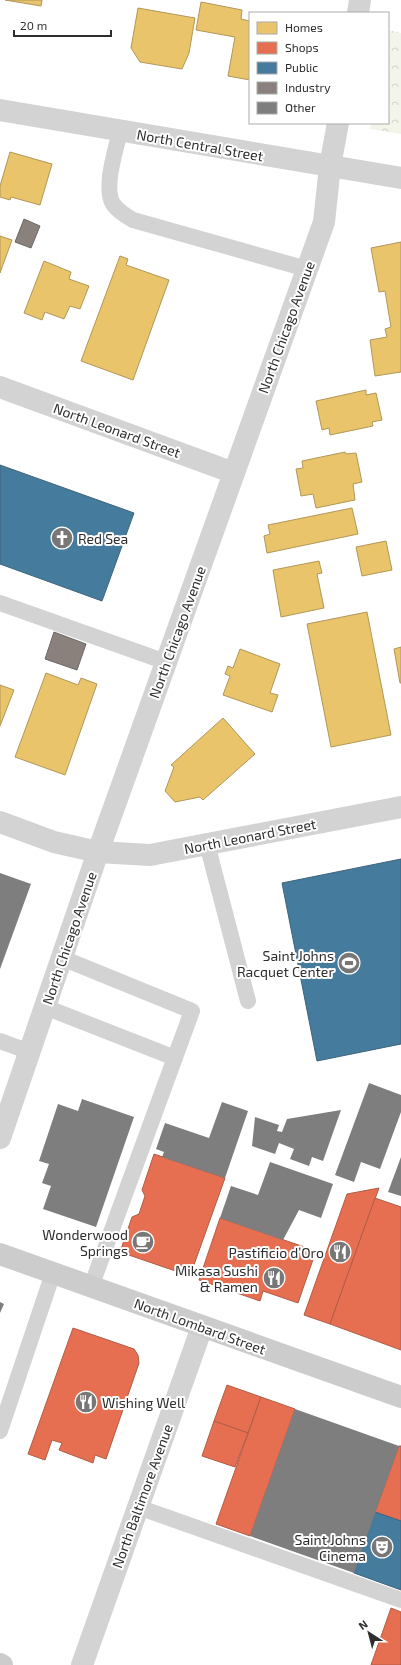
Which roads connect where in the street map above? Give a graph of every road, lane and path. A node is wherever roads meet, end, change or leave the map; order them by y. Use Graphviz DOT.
graph roads {
  1 [pos="360,0"];
  2 [pos="358,12"];
  3 [pos="0,110"];
  4 [pos="338,124"];
  5 [pos="120,131"];
  6 [pos="330,166"];
  7 [pos="401,178"];
  8 [pos="307,269"];
  9 [pos="0,387"];
  10 [pos="234,473"];
  11 [pos="0,603"];
  12 [pos="166,662"];
  13 [pos="401,807"];
  14 [pos="0,822"];
  15 [pos="207,844"];
  16 [pos="98,852"];
  17 [pos="62,958"];
  18 [pos="248,1001"];
  19 [pos="45,1007"];
  20 [pos="0,1041"];
  21 [pos="30,1052"];
  22 [pos="175,1058"];
  23 [pos="0,1138"];
  24 [pos="0,1254"];
  25 [pos="53,1273"];
  26 [pos="91,1287"];
  27 [pos="202,1327"];
  28 [pos="401,1398"];
  29 [pos="0,1431"];
  30 [pos="138,1507"];
  31 [pos="401,1600"];
  32 [pos="82,1665"];
  1 -- 2 [label="street"];
  3 -- 5 [label="street, North Central Street"];
  4 -- 6 [label="street, North Chicago Avenue"];
  5 -- 6 [label="street, North Central Street"];
  5 -- 8 [label="lane"];
  6 -- 7 [label="street, North Central Street"];
  6 -- 8 [label="street, North Chicago Avenue"];
  8 -- 10 [label="street, North Chicago Avenue"];
  9 -- 10 [label="street, North Leonard Street"];
  10 -- 12 [label="street, North Chicago Avenue"];
  11 -- 12 [label="lane"];
  12 -- 16 [label="street, North Chicago Avenue"];
  13 -- 15 [label="street, North Leonard Street"];
  14 -- 16 [label="street, North Leonard Street"];
  15 -- 16 [label="street, North Leonard Street"];
  15 -- 18 [label="lane"];
  16 -- 17 [label="street, North Chicago Avenue"];
  17 -- 19 [label="street, North Chicago Avenue"];
  17 -- 22 [label="lane"];
  19 -- 21 [label="street, North Chicago Avenue"];
  19 -- 22 [label="lane"];
  20 -- 21 [label="lane"];
  21 -- 23 [label="street, North Chicago Avenue"];
  22 -- 26 [label="lane"];
  24 -- 25 [label="street, North Lombard Street"];
  25 -- 26 [label="street, North Lombard Street"];
  25 -- 29 [label="lane"];
  26 -- 27 [label="street, North Lombard Street"];
  27 -- 28 [label="street, North Lombard Street"];
  27 -- 30 [label="street, North Baltimore Avenue"];
  30 -- 31 [label="lane"];
  30 -- 32 [label="street, North Baltimore Avenue"];
}
